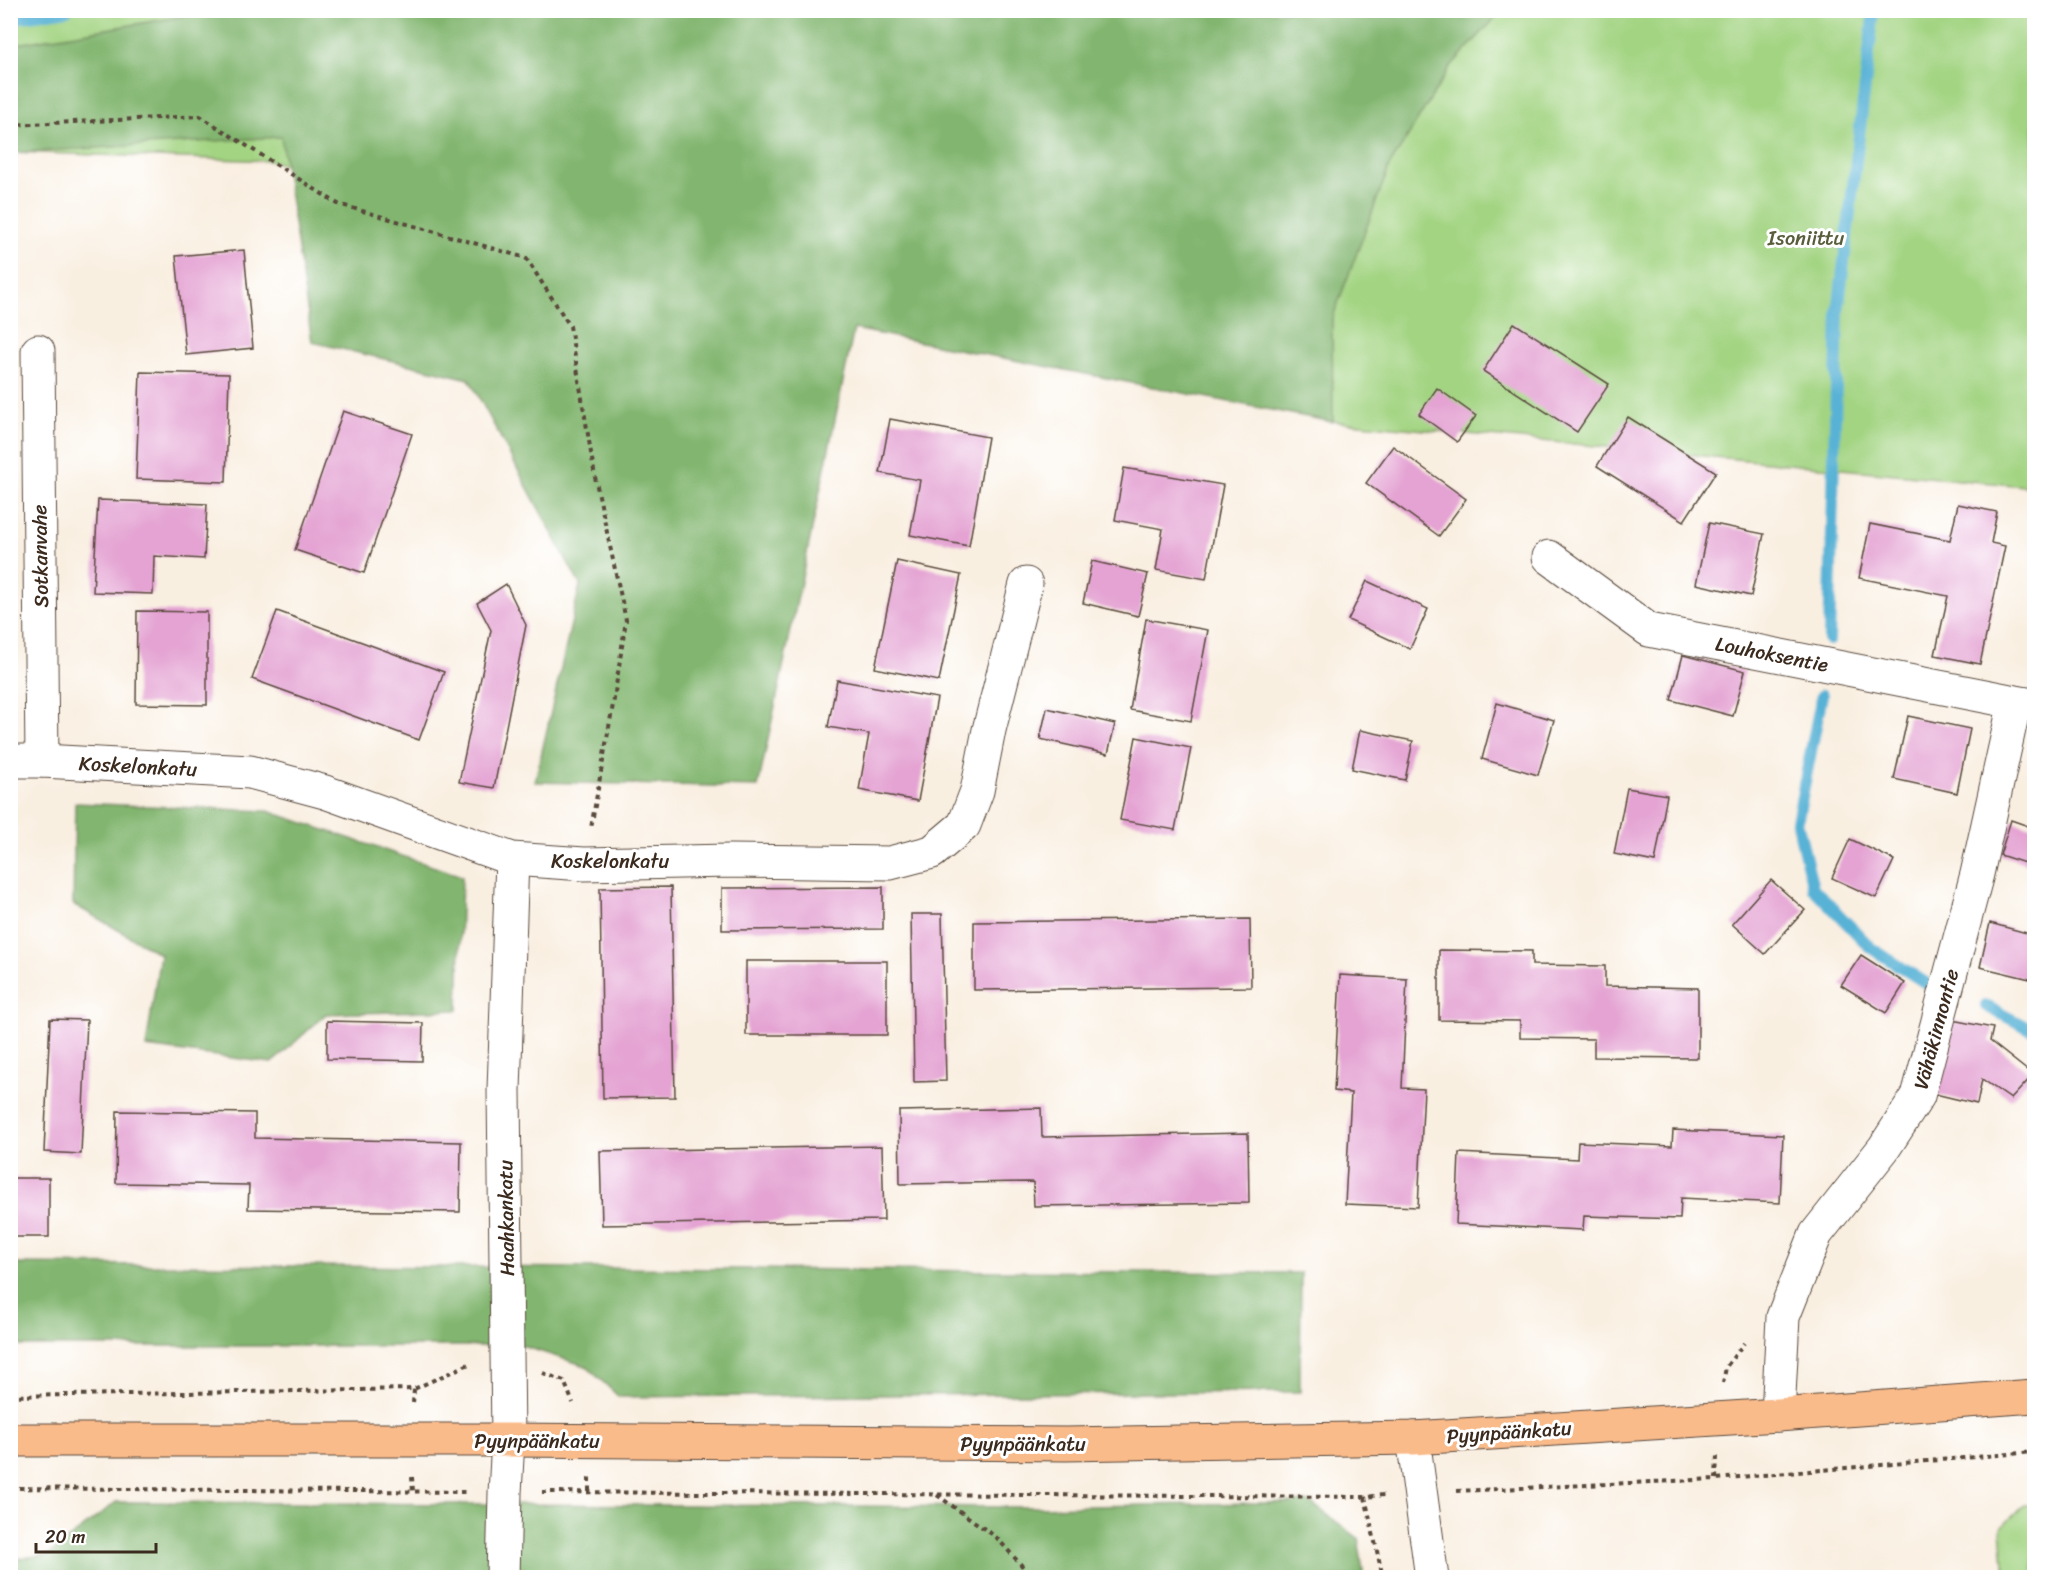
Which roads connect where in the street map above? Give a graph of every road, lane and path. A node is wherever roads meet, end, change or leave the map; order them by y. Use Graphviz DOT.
graph roads {
  1 [pos="10,125"];
  2 [pos="38,351"];
  3 [pos="1550,557"];
  4 [pos="1026,584"];
  5 [pos="2025,704"];
  6 [pos="26,761"];
  7 [pos="512,859"];
  8 [pos="584,864"];
  9 [pos="508,1360"];
  10 [pos="10,1396"];
  11 [pos="2034,1396"];
  12 [pos="1778,1415"];
  13 [pos="1413,1438"];
  14 [pos="10,1440"];
  15 [pos="508,1440"];
  16 [pos="590,1442"];
  17 [pos="2034,1452"];
  18 [pos="10,1488"];
  19 [pos="589,1491"];
  20 [pos="505,1493"];
  21 [pos="1421,1493"];
  22 [pos="937,1495"];
  23 [pos="1365,1497"];
  24 [pos="503,1578"];
  25 [pos="1033,1578"];
  26 [pos="1383,1578"];
  27 [pos="1432,1578"];
  1 -- 8 [label="path"];
  2 -- 6 [label="street, Sotkanvahe"];
  3 -- 5 [label="street, Louhoksentie"];
  4 -- 8 [label="street, Koskelonkatu"];
  5 -- 12 [label="street, Vähäkinnontie"];
  6 -- 7 [label="street, Koskelonkatu"];
  7 -- 8 [label="street, Koskelonkatu"];
  7 -- 9 [label="street, Haahkankatu"];
  9 -- 10 [label="path"];
  9 -- 15 [label="street, Haahkankatu"];
  9 -- 16 [label="path"];
  11 -- 12 [label="main road, Pyynpäänkatu"];
  12 -- 13 [label="main road, Pyynpäänkatu"];
  13 -- 16 [label="main road, Pyynpäänkatu"];
  13 -- 21 [label="street"];
  14 -- 15 [label="main road, Pyynpäänkatu"];
  15 -- 16 [label="main road, Pyynpäänkatu"];
  15 -- 20 [label="street, Haahkankatu"];
  16 -- 19 [label="path"];
  17 -- 21 [label="path"];
  18 -- 20 [label="path"];
  19 -- 20 [label="path"];
  19 -- 22 [label="path"];
  20 -- 24 [label="street, Haahkankatu"];
  21 -- 23 [label="path"];
  21 -- 27 [label="street"];
  22 -- 23 [label="path"];
  22 -- 25 [label="path"];
  23 -- 26 [label="path"];
}
